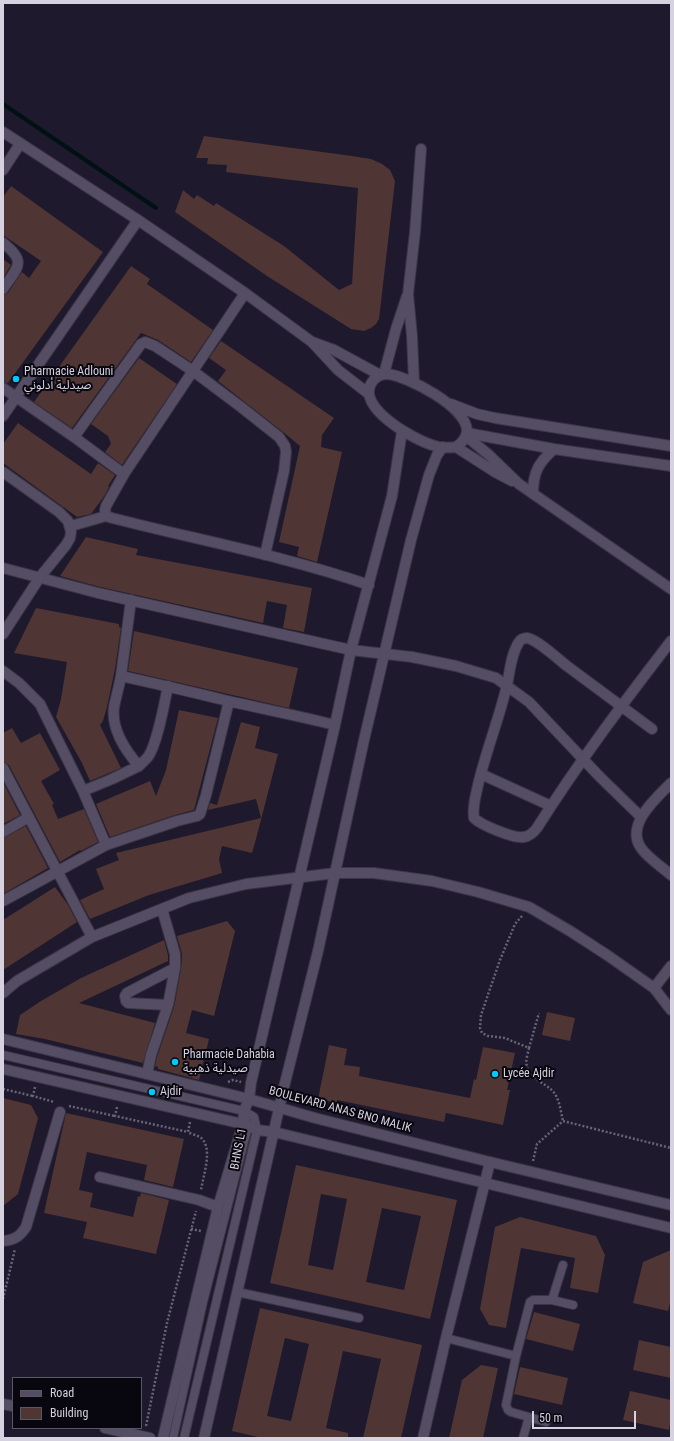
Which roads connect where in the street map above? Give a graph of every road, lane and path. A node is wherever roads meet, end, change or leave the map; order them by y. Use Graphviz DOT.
graph roads {
  1 [pos="3,132"];
  2 [pos="20,144"];
  3 [pos="420,149"];
  4 [pos="3,170"];
  5 [pos="138,220"];
  6 [pos="3,243"];
  7 [pos="3,289"];
  8 [pos="244,293"];
  9 [pos="408,294"];
  10 [pos="312,342"];
  11 [pos="193,371"];
  12 [pos="382,375"];
  13 [pos="414,382"];
  14 [pos="3,388"];
  15 [pos="370,394"];
  16 [pos="17,397"];
  17 [pos="443,400"];
  18 [pos="3,416"];
  19 [pos="402,431"];
  20 [pos="466,435"];
  21 [pos="74,437"];
  22 [pos="671,446"];
  23 [pos="443,447"];
  24 [pos="456,447"];
  25 [pos="554,449"];
  26 [pos="671,466"];
  27 [pos="3,472"];
  28 [pos="124,474"];
  29 [pos="519,484"];
  30 [pos="533,494"];
  31 [pos="106,516"];
  32 [pos="71,526"];
  33 [pos="264,555"];
  34 [pos="3,568"];
  35 [pos="40,577"];
  36 [pos="369,584"];
  37 [pos="671,589"];
  38 [pos="131,600"];
  39 [pos="3,634"];
  40 [pos="671,641"];
  41 [pos="351,650"];
  42 [pos="384,654"];
  43 [pos="3,671"];
  44 [pos="121,676"];
  45 [pos="507,685"];
  46 [pos="168,686"];
  47 [pos="229,701"];
  48 [pos="620,706"];
  49 [pos="335,725"];
  50 [pos="652,729"];
  51 [pos="583,759"];
  52 [pos="139,766"];
  53 [pos="3,768"];
  54 [pos="481,774"];
  55 [pos="671,783"];
  56 [pos="83,791"];
  57 [pos="551,806"];
  58 [pos="29,817"];
  59 [pos="641,817"];
  60 [pos="3,832"];
  61 [pos="106,845"];
  62 [pos="57,872"];
  63 [pos="335,873"];
  64 [pos="671,875"];
  65 [pos="300,876"];
  66 [pos="3,901"];
  67 [pos="529,908"];
  68 [pos="162,909"];
  69 [pos="92,937"];
  70 [pos="671,966"];
  71 [pos="175,968"];
  72 [pos="654,988"];
  73 [pos="3,993"];
  74 [pos="168,1005"];
  75 [pos="671,1010"];
  76 [pos="539,1013"];
  77 [pos="3,1039"];
  78 [pos="529,1048"];
  79 [pos="3,1056"];
  80 [pos="3,1069"];
  81 [pos="147,1074"];
  82 [pos="3,1089"];
  83 [pos="33,1096"];
  84 [pos="119,1096"];
  85 [pos="249,1099"];
  86 [pos="280,1108"];
  87 [pos="60,1112"];
  88 [pos="192,1112"];
  89 [pos="247,1121"];
  90 [pos="563,1121"];
  91 [pos="188,1132"];
  92 [pos="274,1132"];
  93 [pos="671,1148"];
  94 [pos="490,1162"];
  95 [pos="531,1172"];
  96 [pos="100,1177"];
  97 [pos="483,1184"];
  98 [pos="199,1200"];
  99 [pos="671,1205"];
  100 [pos="218,1207"];
  101 [pos="671,1228"];
  102 [pos="16,1239"];
  103 [pos="3,1241"];
  104 [pos="563,1265"];
  105 [pos="237,1292"];
  106 [pos="3,1299"];
  107 [pos="552,1300"];
  108 [pos="573,1305"];
  109 [pos="359,1318"];
  110 [pos="446,1338"];
  111 [pos="516,1356"];
  112 [pos="529,1417"];
  113 [pos="546,1422"];
  114 [pos="109,1429"];
  115 [pos="147,1438"];
  116 [pos="163,1438"];
  117 [pos="174,1438"];
  118 [pos="184,1438"];
  119 [pos="204,1438"];
  120 [pos="423,1438"];
  121 [pos="523,1438"];
  1 -- 2 [label="street"];
  2 -- 4 [label="street"];
  2 -- 5 [label="street"];
  3 -- 9 [label="street"];
  5 -- 8 [label="street"];
  5 -- 16 [label="street"];
  6 -- 7 [label="street"];
  8 -- 10 [label="street"];
  8 -- 11 [label="street"];
  9 -- 12 [label="street"];
  9 -- 13 [label="street"];
  10 -- 12 [label="street"];
  10 -- 15 [label="street"];
  11 -- 21 [label="street"];
  11 -- 28 [label="street"];
  11 -- 33 [label="street"];
  12 -- 13 [label="street"];
  12 -- 15 [label="street"];
  13 -- 17 [label="street"];
  14 -- 16 [label="street"];
  15 -- 19 [label="street"];
  16 -- 18 [label="street"];
  16 -- 21 [label="street"];
  17 -- 20 [label="street"];
  17 -- 22 [label="street"];
  19 -- 23 [label="street"];
  19 -- 36 [label="street"];
  20 -- 24 [label="street"];
  20 -- 25 [label="street"];
  20 -- 29 [label="street"];
  21 -- 28 [label="street"];
  23 -- 24 [label="street"];
  23 -- 42 [label="street"];
  24 -- 29 [label="street"];
  25 -- 26 [label="street"];
  25 -- 30 [label="street"];
  27 -- 32 [label="street"];
  28 -- 31 [label="street"];
  29 -- 30 [label="street"];
  30 -- 37 [label="street"];
  31 -- 32 [label="street"];
  31 -- 33 [label="street"];
  32 -- 35 [label="street"];
  33 -- 36 [label="street"];
  34 -- 35 [label="street"];
  35 -- 38 [label="street"];
  35 -- 39 [label="street"];
  36 -- 41 [label="street"];
  38 -- 41 [label="street"];
  38 -- 44 [label="street"];
  40 -- 48 [label="street"];
  41 -- 42 [label="street"];
  41 -- 49 [label="street"];
  42 -- 45 [label="street"];
  42 -- 63 [label="street"];
  43 -- 56 [label="street"];
  44 -- 46 [label="street"];
  44 -- 52 [label="street"];
  45 -- 48 [label="street"];
  45 -- 51 [label="street"];
  45 -- 54 [label="street"];
  46 -- 47 [label="street"];
  46 -- 52 [label="street"];
  47 -- 49 [label="street"];
  47 -- 61 [label="street"];
  48 -- 50 [label="street"];
  48 -- 51 [label="street"];
  49 -- 65 [label="street"];
  51 -- 57 [label="street"];
  51 -- 59 [label="street"];
  52 -- 56 [label="street"];
  53 -- 58 [label="street"];
  54 -- 57 [label="street"];
  54 -- 57 [label="street"];
  55 -- 59 [label="street"];
  56 -- 61 [label="street"];
  58 -- 60 [label="street"];
  58 -- 62 [label="street"];
  59 -- 64 [label="street"];
  61 -- 62 [label="street"];
  62 -- 66 [label="street"];
  62 -- 69 [label="street"];
  63 -- 65 [label="street"];
  63 -- 67 [label="street"];
  63 -- 86 [label="street"];
  65 -- 68 [label="street"];
  65 -- 85 [label="street"];
  67 -- 72 [label="street"];
  67 -- 78 [label="path"];
  68 -- 69 [label="street"];
  68 -- 71 [label="street"];
  69 -- 73 [label="street"];
  70 -- 72 [label="street"];
  71 -- 74 [label="street"];
  71 -- 74 [label="street"];
  72 -- 75 [label="street"];
  74 -- 81 [label="street"];
  76 -- 78 [label="path"];
  77 -- 81 [label="street, BOULEVARD ANAS BNO MALIK"];
  78 -- 90 [label="path"];
  79 -- 89 [label="lane, BHNS L1"];
  80 -- 84 [label="street"];
  81 -- 85 [label="street, BOULEVARD ANAS BNO MALIK"];
  82 -- 83 [label="path"];
  84 -- 88 [label="street"];
  84 -- 91 [label="path"];
  85 -- 86 [label="street, BOULEVARD ANAS BNO MALIK"];
  85 -- 89 [label="street"];
  86 -- 92 [label="street"];
  86 -- 94 [label="street, BOULEVARD ANAS BNO MALIK"];
  87 -- 102 [label="street"];
  88 -- 89 [label="street"];
  88 -- 91 [label="path"];
  89 -- 92 [label="street"];
  89 -- 100 [label="street"];
  89 -- 117 [label="lane, BHNS L1"];
  89 -- 118 [label="lane, BHNS L1"];
  90 -- 93 [label="path"];
  90 -- 95 [label="path"];
  91 -- 98 [label="path"];
  92 -- 97 [label="street"];
  92 -- 105 [label="street"];
  94 -- 95 [label="street, BOULEVARD ANAS BNO MALIK"];
  94 -- 97 [label="street"];
  95 -- 99 [label="street, BOULEVARD ANAS BNO MALIK"];
  96 -- 98 [label="street"];
  97 -- 101 [label="street"];
  97 -- 110 [label="street"];
  98 -- 100 [label="street"];
  98 -- 115 [label="path"];
  100 -- 116 [label="street"];
  102 -- 103 [label="street"];
  102 -- 106 [label="path"];
  104 -- 107 [label="lane"];
  105 -- 109 [label="lane"];
  105 -- 119 [label="street"];
  107 -- 108 [label="lane"];
  107 -- 111 [label="lane"];
  110 -- 111 [label="lane"];
  110 -- 120 [label="street"];
  111 -- 112 [label="lane"];
  112 -- 113 [label="lane"];
  112 -- 121 [label="lane"];
  114 -- 115 [label="street"];
}
